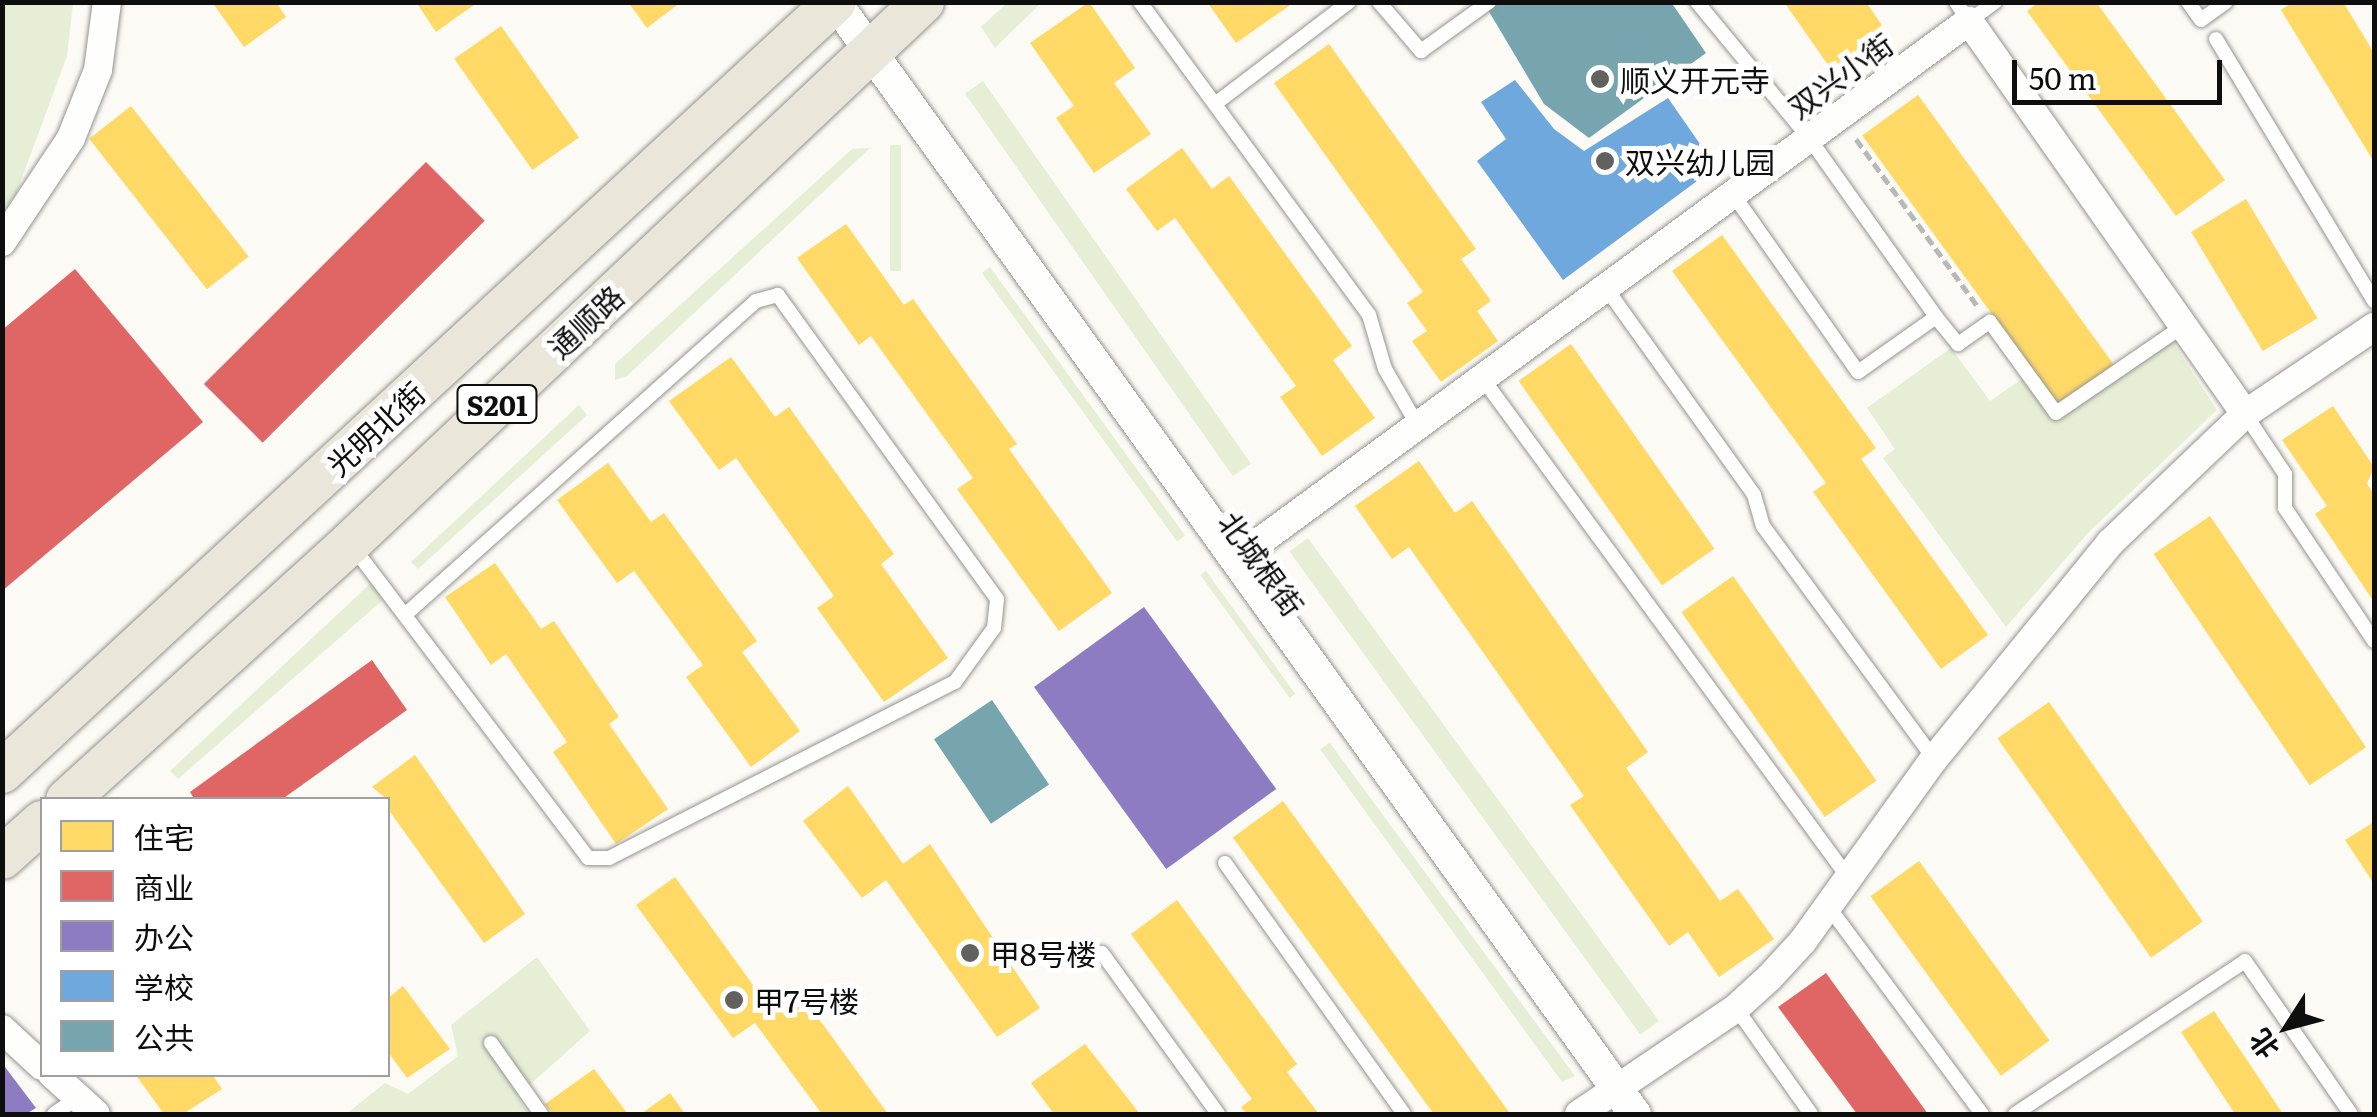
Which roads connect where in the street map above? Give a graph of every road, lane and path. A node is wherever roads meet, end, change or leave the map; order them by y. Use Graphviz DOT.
graph roads {
  1 [pos="107,2"];
  2 [pos="923,2"];
  3 [pos="1140,2"];
  4 [pos="1379,2"];
  5 [pos="1489,2"];
  6 [pos="1697,2"];
  7 [pos="1995,2"];
  8 [pos="2188,2"];
  9 [pos="2226,2"];
  10 [pos="1349,3"];
  11 [pos="1963,12"];
  12 [pos="858,19"];
  13 [pos="2216,39"];
  14 [pos="1215,104"];
  15 [pos="1840,116"];
  16 [pos="1808,138"];
  17 [pos="1733,194"];
  18 [pos="2,242"];
  19 [pos="1606,288"];
  20 [pos="2374,301"];
  21 [pos="1936,316"];
  22 [pos="1990,322"];
  23 [pos="2183,326"];
  24 [pos="2374,327"];
  25 [pos="1483,379"];
  26 [pos="2245,414"];
  27 [pos="1418,426"];
  28 [pos="350,543"];
  29 [pos="1244,554"];
  30 [pos="405,615"];
  31 [pos="2374,641"];
  32 [pos="1934,759"];
  33 [pos="2,772"];
  34 [pos="70,797"];
  35 [pos="40,824"];
  36 [pos="2,858"];
  37 [pos="1224,863"];
  38 [pos="1847,876"];
  39 [pos="1827,906"];
  40 [pos="1102,954"];
  41 [pos="1736,1008"];
  42 [pos="2,1029"];
  43 [pos="490,1044"];
  44 [pos="40,1064"];
  45 [pos="55,1077"];
  46 [pos="1628,1095"];
  47 [pos="86,1106"];
  48 [pos="54,1114"];
  49 [pos="541,1114"];
  50 [pos="1218,1114"];
  51 [pos="1404,1114"];
  52 [pos="1579,1114"];
  53 [pos="1658,1114"];
  54 [pos="1812,1114"];
  55 [pos="1982,1114"];
  56 [pos="2015,1114"];
  57 [pos="2351,1114"];
  1 -- 18 [label="street"];
  2 -- 12 [label="main road, 通顺路 / S201"];
  3 -- 14 [label="lane"];
  4 -- 5 [label="lane"];
  6 -- 16 [label="lane"];
  7 -- 11 [label="lane"];
  8 -- 9 [label="lane"];
  10 -- 14 [label="lane"];
  11 -- 15 [label="street, 双兴小街"];
  11 -- 23 [label="street"];
  12 -- 28 [label="main road, 通顺路 / S201"];
  12 -- 29 [label="street, 北城根街"];
  12 -- 33 [label="main road, 光明北街 / S201"];
  13 -- 20 [label="lane"];
  14 -- 27 [label="lane"];
  15 -- 16 [label="street, 双兴小街"];
  15 -- 22 [label="path"];
  16 -- 17 [label="street, 双兴小街"];
  16 -- 21 [label="lane"];
  17 -- 19 [label="street, 双兴小街"];
  17 -- 21 [label="lane"];
  19 -- 25 [label="street, 双兴小街"];
  19 -- 32 [label="lane"];
  21 -- 22 [label="lane"];
  22 -- 23 [label="lane"];
  23 -- 26 [label="street"];
  24 -- 26 [label="street"];
  25 -- 27 [label="street, 双兴小街"];
  25 -- 38 [label="lane"];
  26 -- 31 [label="lane"];
  26 -- 32 [label="street"];
  27 -- 29 [label="street, 双兴小街"];
  28 -- 30 [label="lane"];
  28 -- 34 [label="main road, 通顺路 / S201"];
  29 -- 46 [label="street, 北城根街"];
  30 -- 30 [label="lane"];
  32 -- 38 [label="street"];
  35 -- 36 [label="main road"];
  37 -- 51 [label="lane"];
  38 -- 39 [label="street"];
  39 -- 41 [label="street"];
  39 -- 55 [label="lane"];
  40 -- 50 [label="lane"];
  41 -- 46 [label="street"];
  41 -- 54 [label="lane"];
  42 -- 44 [label="street"];
  43 -- 49 [label="lane"];
  45 -- 47 [label="street"];
  46 -- 52 [label="street"];
  46 -- 53 [label="street, 北城根街"];
  47 -- 48 [label="lane"];
  56 -- 57 [label="lane"];
}
